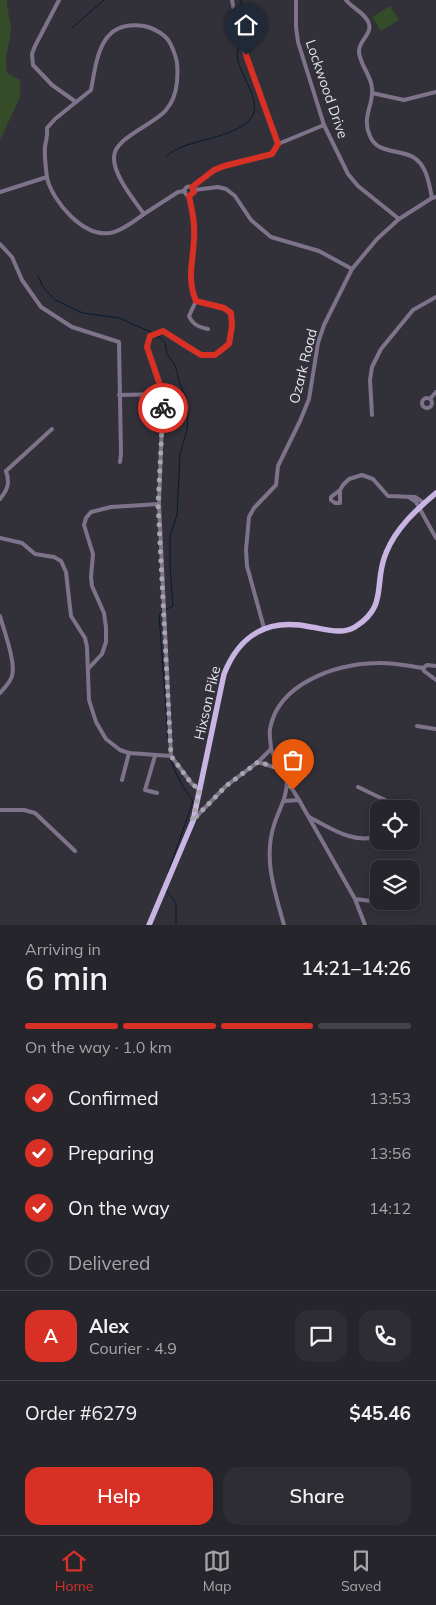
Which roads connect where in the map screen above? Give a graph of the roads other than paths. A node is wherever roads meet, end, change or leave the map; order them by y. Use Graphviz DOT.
graph roads {
  1 [pos="59,0"];
  2 [pos="232,0"];
  3 [pos="296,0"];
  4 [pos="346,0"];
  5 [pos="436,92"];
  6 [pos="372,94"];
  7 [pos="76,102"];
  8 [pos="324,125"];
  9 [pos="278,144"];
  10 [pos="47,177"];
  11 [pos="193,188"];
  12 [pos="185,191"];
  13 [pos="0,192"];
  14 [pos="189,196"];
  15 [pos="434,197"];
  16 [pos="144,214"];
  17 [pos="399,219"];
  18 [pos="0,244"];
  19 [pos="352,269"];
  20 [pos="436,297"];
  21 [pos="196,301"];
  22 [pos="208,328"];
  23 [pos="436,392"];
  24 [pos="163,394"];
  25 [pos="119,395"];
  26 [pos="430,399"];
  27 [pos="372,415"];
  28 [pos="52,429"];
  29 [pos="120,462"];
  30 [pos="0,470"];
  31 [pos="6,471"];
  32 [pos="340,490"];
  33 [pos="436,492"];
  34 [pos="0,499"];
  35 [pos="158,504"];
  36 [pos="422,505"];
  37 [pos="0,538"];
  38 [pos="436,538"];
  39 [pos="0,616"];
  40 [pos="264,628"];
  41 [pos="436,666"];
  42 [pos="423,668"];
  43 [pos="88,669"];
  44 [pos="436,680"];
  45 [pos="0,693"];
  46 [pos="417,726"];
  47 [pos="436,729"];
  48 [pos="271,749"];
  49 [pos="129,753"];
  50 [pos="155,756"];
  51 [pos="171,756"];
  52 [pos="258,762"];
  53 [pos="280,768"];
  54 [pos="122,780"];
  55 [pos="287,781"];
  56 [pos="358,787"];
  57 [pos="200,790"];
  58 [pos="157,793"];
  59 [pos="298,800"];
  60 [pos="385,800"];
  61 [pos="284,801"];
  62 [pos="0,810"];
  63 [pos="309,817"];
  64 [pos="192,821"];
  65 [pos="370,839"];
  66 [pos="75,851"];
  67 [pos="355,899"];
  68 [pos="370,901"];
  69 [pos="149,925"];
  70 [pos="284,925"];
  71 [pos="365,925"];
  1 -- 7 [label="street"];
  2 -- 9 [label="street"];
  3 -- 8 [label="street, Lockwood Drive"];
  4 -- 6 [label="street"];
  5 -- 6 [label="street"];
  6 -- 15 [label="street"];
  7 -- 10 [label="street"];
  7 -- 16 [label="street"];
  8 -- 9 [label="street"];
  8 -- 17 [label="street, Lockwood Drive"];
  9 -- 11 [label="street"];
  10 -- 13 [label="street"];
  10 -- 16 [label="street"];
  11 -- 12 [label="street"];
  11 -- 14 [label="street"];
  11 -- 19 [label="street"];
  12 -- 14 [label="street"];
  12 -- 16 [label="street"];
  14 -- 21 [label="street"];
  15 -- 17 [label="street, Ozark Road"];
  17 -- 19 [label="street, Ozark Road"];
  18 -- 25 [label="street"];
  19 -- 40 [label="street, Ozark Road"];
  20 -- 27 [label="street"];
  21 -- 22 [label="street"];
  21 -- 24 [label="street"];
  23 -- 26 [label="street"];
  24 -- 25 [label="street"];
  24 -- 35 [label="street"];
  25 -- 29 [label="street"];
  28 -- 31 [label="street"];
  30 -- 31 [label="street"];
  31 -- 34 [label="street"];
  32 -- 36 [label="street"];
  33 -- 36 [label="main road, Hixson Pike"];
  35 -- 43 [label="street"];
  35 -- 51 [label="street"];
  36 -- 38 [label="street"];
  36 -- 40 [label="main road, Hixson Pike"];
  37 -- 43 [label="street"];
  39 -- 45 [label="street"];
  40 -- 57 [label="main road, Hixson Pike"];
  41 -- 42 [label="street"];
  42 -- 44 [label="street"];
  42 -- 48 [label="street"];
  43 -- 49 [label="street"];
  46 -- 47 [label="street"];
  48 -- 52 [label="street"];
  48 -- 53 [label="street"];
  49 -- 50 [label="street"];
  49 -- 54 [label="street"];
  50 -- 51 [label="street"];
  50 -- 58 [label="street"];
  51 -- 57 [label="street"];
  52 -- 53 [label="street"];
  52 -- 64 [label="street"];
  53 -- 55 [label="street"];
  55 -- 59 [label="street"];
  55 -- 61 [label="street"];
  56 -- 60 [label="street"];
  57 -- 64 [label="main road, Hixson Pike"];
  59 -- 61 [label="street"];
  59 -- 63 [label="street"];
  61 -- 70 [label="street"];
  62 -- 66 [label="street"];
  63 -- 65 [label="street"];
  63 -- 67 [label="street"];
  64 -- 69 [label="main road, Hixson Pike"];
  67 -- 68 [label="street"];
  67 -- 71 [label="street"];
}
